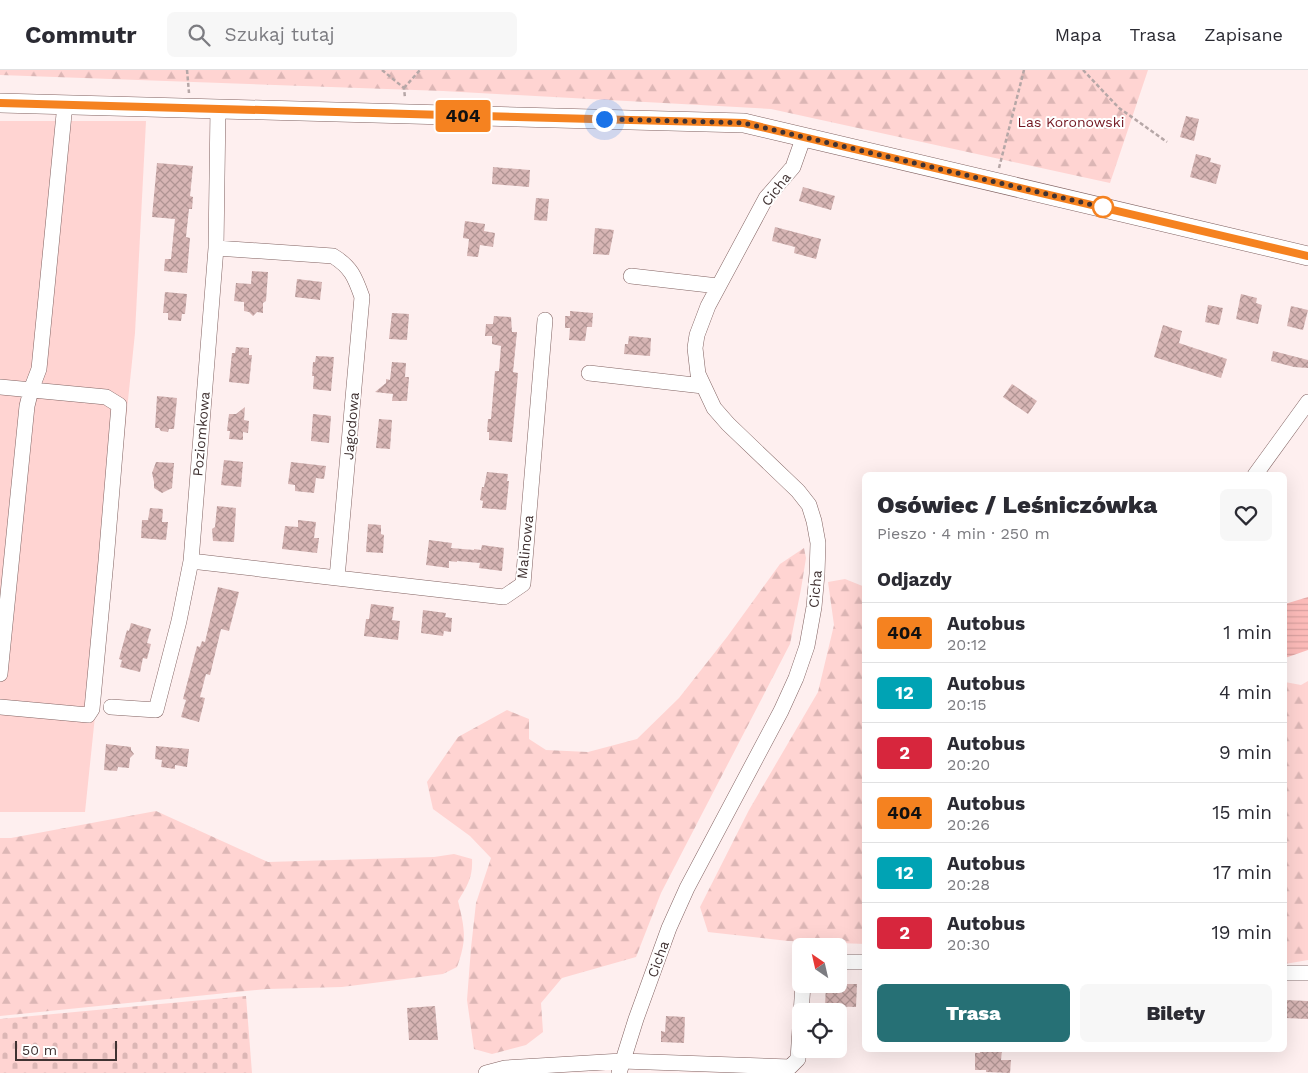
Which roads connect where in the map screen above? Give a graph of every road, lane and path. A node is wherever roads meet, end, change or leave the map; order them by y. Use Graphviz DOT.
graph roads {
  1 [pos="187,70"];
  2 [pos="382,70"];
  3 [pos="420,70"];
  4 [pos="1024,70"];
  5 [pos="1084,70"];
  6 [pos="404,88"];
  7 [pos="0,103"];
  8 [pos="65,104"];
  9 [pos="189,108"];
  10 [pos="218,108"];
  11 [pos="404,114"];
  12 [pos="804,136"];
  13 [pos="1167,142"];
  14 [pos="995,181"];
  15 [pos="216,248"];
  16 [pos="1308,256"];
  17 [pos="631,276"];
  18 [pos="718,286"];
  19 [pos="545,320"];
  20 [pos="589,374"];
  21 [pos="703,386"];
  22 [pos="0,387"];
  23 [pos="30,390"];
  24 [pos="1308,402"];
  25 [pos="1257,472"];
  26 [pos="191,561"];
  27 [pos="337,578"];
  28 [pos="0,674"];
  29 [pos="0,707"];
  30 [pos="111,707"];
  31 [pos="848,962"];
  32 [pos="862,962"];
  33 [pos="1287,972"];
  34 [pos="1308,973"];
  35 [pos="802,993"];
  36 [pos="621,1067"];
  37 [pos="486,1073"];
  1 -- 9 [label="path"];
  2 -- 6 [label="path"];
  3 -- 6 [label="path"];
  4 -- 14 [label="path"];
  5 -- 13 [label="path"];
  6 -- 11 [label="path"];
  7 -- 8 [label="main road"];
  8 -- 9 [label="main road"];
  8 -- 23 [label="street"];
  9 -- 10 [label="main road"];
  10 -- 11 [label="main road"];
  10 -- 15 [label="street, Poziomkowa"];
  11 -- 12 [label="main road"];
  12 -- 14 [label="main road"];
  12 -- 18 [label="street, Cicha"];
  14 -- 16 [label="main road"];
  15 -- 26 [label="street, Poziomkowa"];
  15 -- 27 [label="street, Jagodowa"];
  17 -- 18 [label="street"];
  18 -- 21 [label="street, Cicha"];
  19 -- 27 [label="street, Malinowa"];
  20 -- 21 [label="street"];
  21 -- 36 [label="street, Cicha"];
  22 -- 23 [label="street"];
  23 -- 28 [label="street"];
  23 -- 29 [label="street"];
  24 -- 25 [label="street"];
  26 -- 27 [label="street"];
  26 -- 30 [label="street, Poziomkowa"];
  31 -- 32 [label="street"];
  33 -- 34 [label="street"];
  35 -- 36 [label="street"];
  36 -- 37 [label="street"];
}
